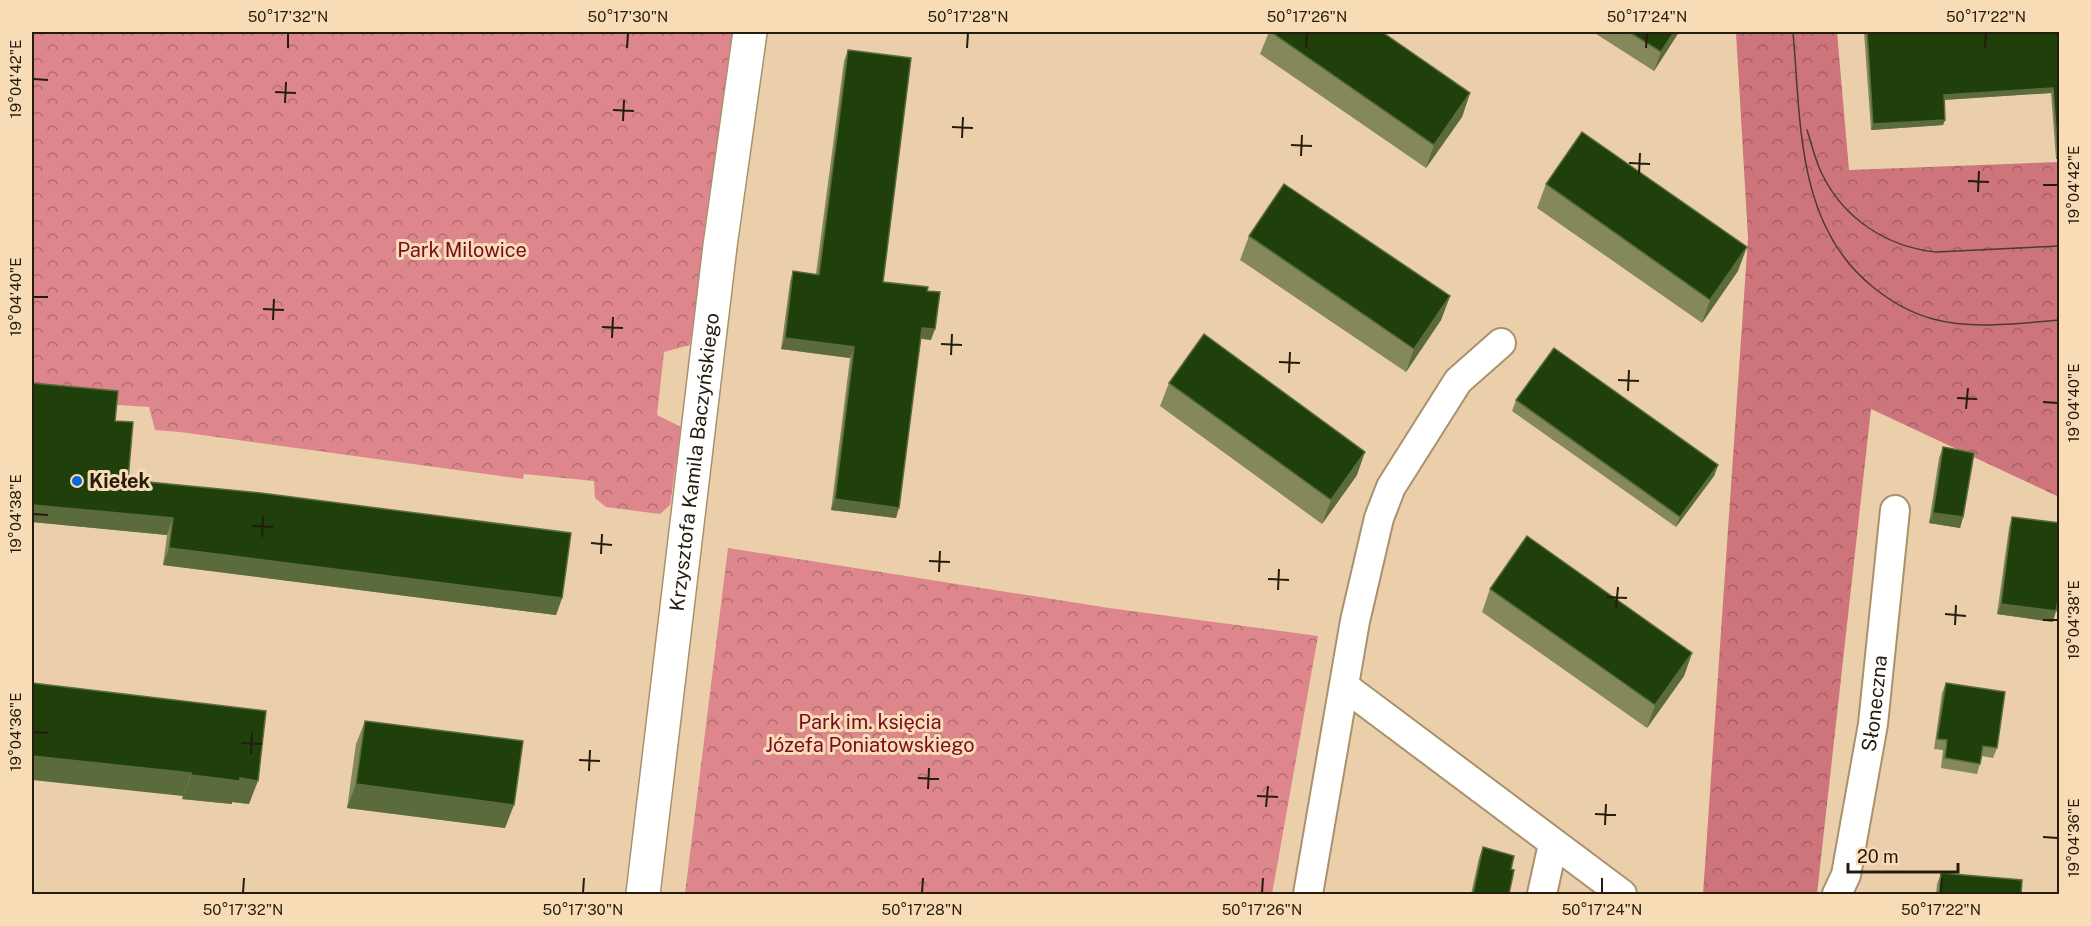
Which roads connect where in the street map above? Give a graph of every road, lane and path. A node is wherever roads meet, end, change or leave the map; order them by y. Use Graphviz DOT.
graph roads {
  1 [pos="750,32"];
  2 [pos="1501,344"];
  3 [pos="1895,510"];
  4 [pos="1344,686"];
  5 [pos="1553,844"];
  6 [pos="643,894"];
  7 [pos="1308,894"];
  8 [pos="1542,894"];
  9 [pos="1622,894"];
  10 [pos="1837,894"];
  1 -- 6 [label="street, Krzysztofa Kamila Baczyńskiego"];
  2 -- 4 [label="street"];
  3 -- 10 [label="street, Słoneczna"];
  4 -- 5 [label="street"];
  4 -- 7 [label="street"];
  5 -- 8 [label="street"];
  5 -- 9 [label="street"];
}
